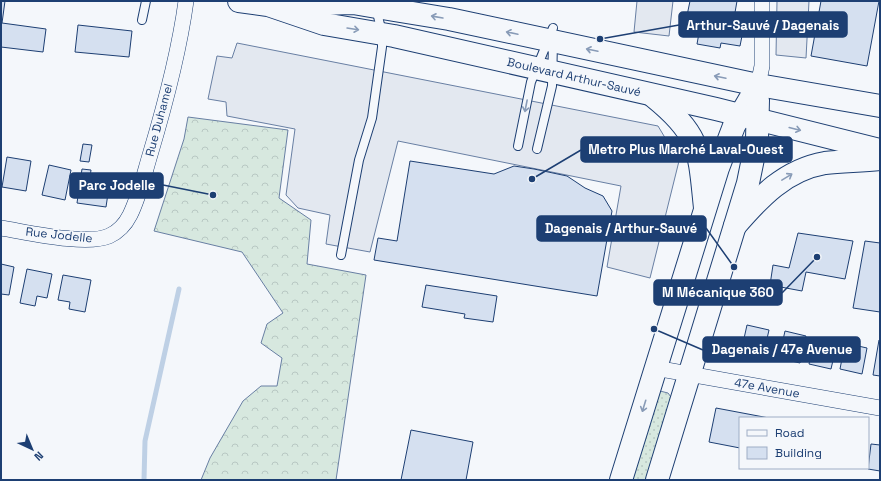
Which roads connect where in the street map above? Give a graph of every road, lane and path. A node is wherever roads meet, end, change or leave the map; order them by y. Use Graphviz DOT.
graph roads {
  1 [pos="146,1"];
  2 [pos="186,1"];
  3 [pos="239,1"];
  4 [pos="762,1"];
  5 [pos="270,3"];
  6 [pos="376,7"];
  7 [pos="142,20"];
  8 [pos="382,33"];
  9 [pos="551,41"];
  10 [pos="544,70"];
  11 [pos="758,85"];
  12 [pos="652,94"];
  13 [pos="880,106"];
  14 [pos="749,117"];
  15 [pos="518,146"];
  16 [pos="537,149"];
  17 [pos="880,150"];
  18 [pos="880,159"];
  19 [pos="705,208"];
  20 [pos="734,226"];
  21 [pos="1,228"];
  22 [pos="116,233"];
  23 [pos="342,255"];
  24 [pos="655,368"];
  25 [pos="690,374"];
  26 [pos="880,408"];
  27 [pos="621,480"];
  28 [pos="657,480"];
  1 -- 7 [label="lane"];
  2 -- 22 [label="street, Rue Duhamel"];
  3 -- 5 [label="main road, Boulevard Arthur-Sauvé"];
  4 -- 11 [label="street"];
  5 -- 6 [label="main road, Boulevard Arthur-Sauvé"];
  5 -- 8 [label="main road, Boulevard Arthur-Sauvé, one-way"];
  6 -- 8 [label="lane"];
  9 -- 6 [label="main road, Boulevard Arthur-Sauvé, one-way"];
  8 -- 10 [label="main road, Boulevard Arthur-Sauvé"];
  8 -- 23 [label="lane"];
  9 -- 10 [label="lane"];
  9 -- 10 [label="lane"];
  11 -- 9 [label="main road, Boulevard Arthur-Sauvé, one-way"];
  10 -- 12 [label="main road, Boulevard Arthur-Sauvé"];
  10 -- 15 [label="lane, one-way"];
  10 -- 16 [label="lane"];
  11 -- 13 [label="main road, Boulevard Arthur-Sauvé"];
  11 -- 14 [label="main road"];
  12 -- 14 [label="main road, Boulevard Arthur-Sauvé"];
  12 -- 19 [label="main road"];
  14 -- 17 [label="main road, Boulevard Arthur-Sauvé, one-way"];
  14 -- 19 [label="main road"];
  14 -- 20 [label="main road"];
  20 -- 18 [label="main road, one-way"];
  19 -- 24 [label="main road"];
  20 -- 25 [label="main road"];
  21 -- 22 [label="street, Rue Jodelle"];
  24 -- 25 [label="street, 47e Avenue"];
  24 -- 27 [label="main road, one-way"];
  25 -- 26 [label="street, 47e Avenue"];
  25 -- 28 [label="main road"];
}
